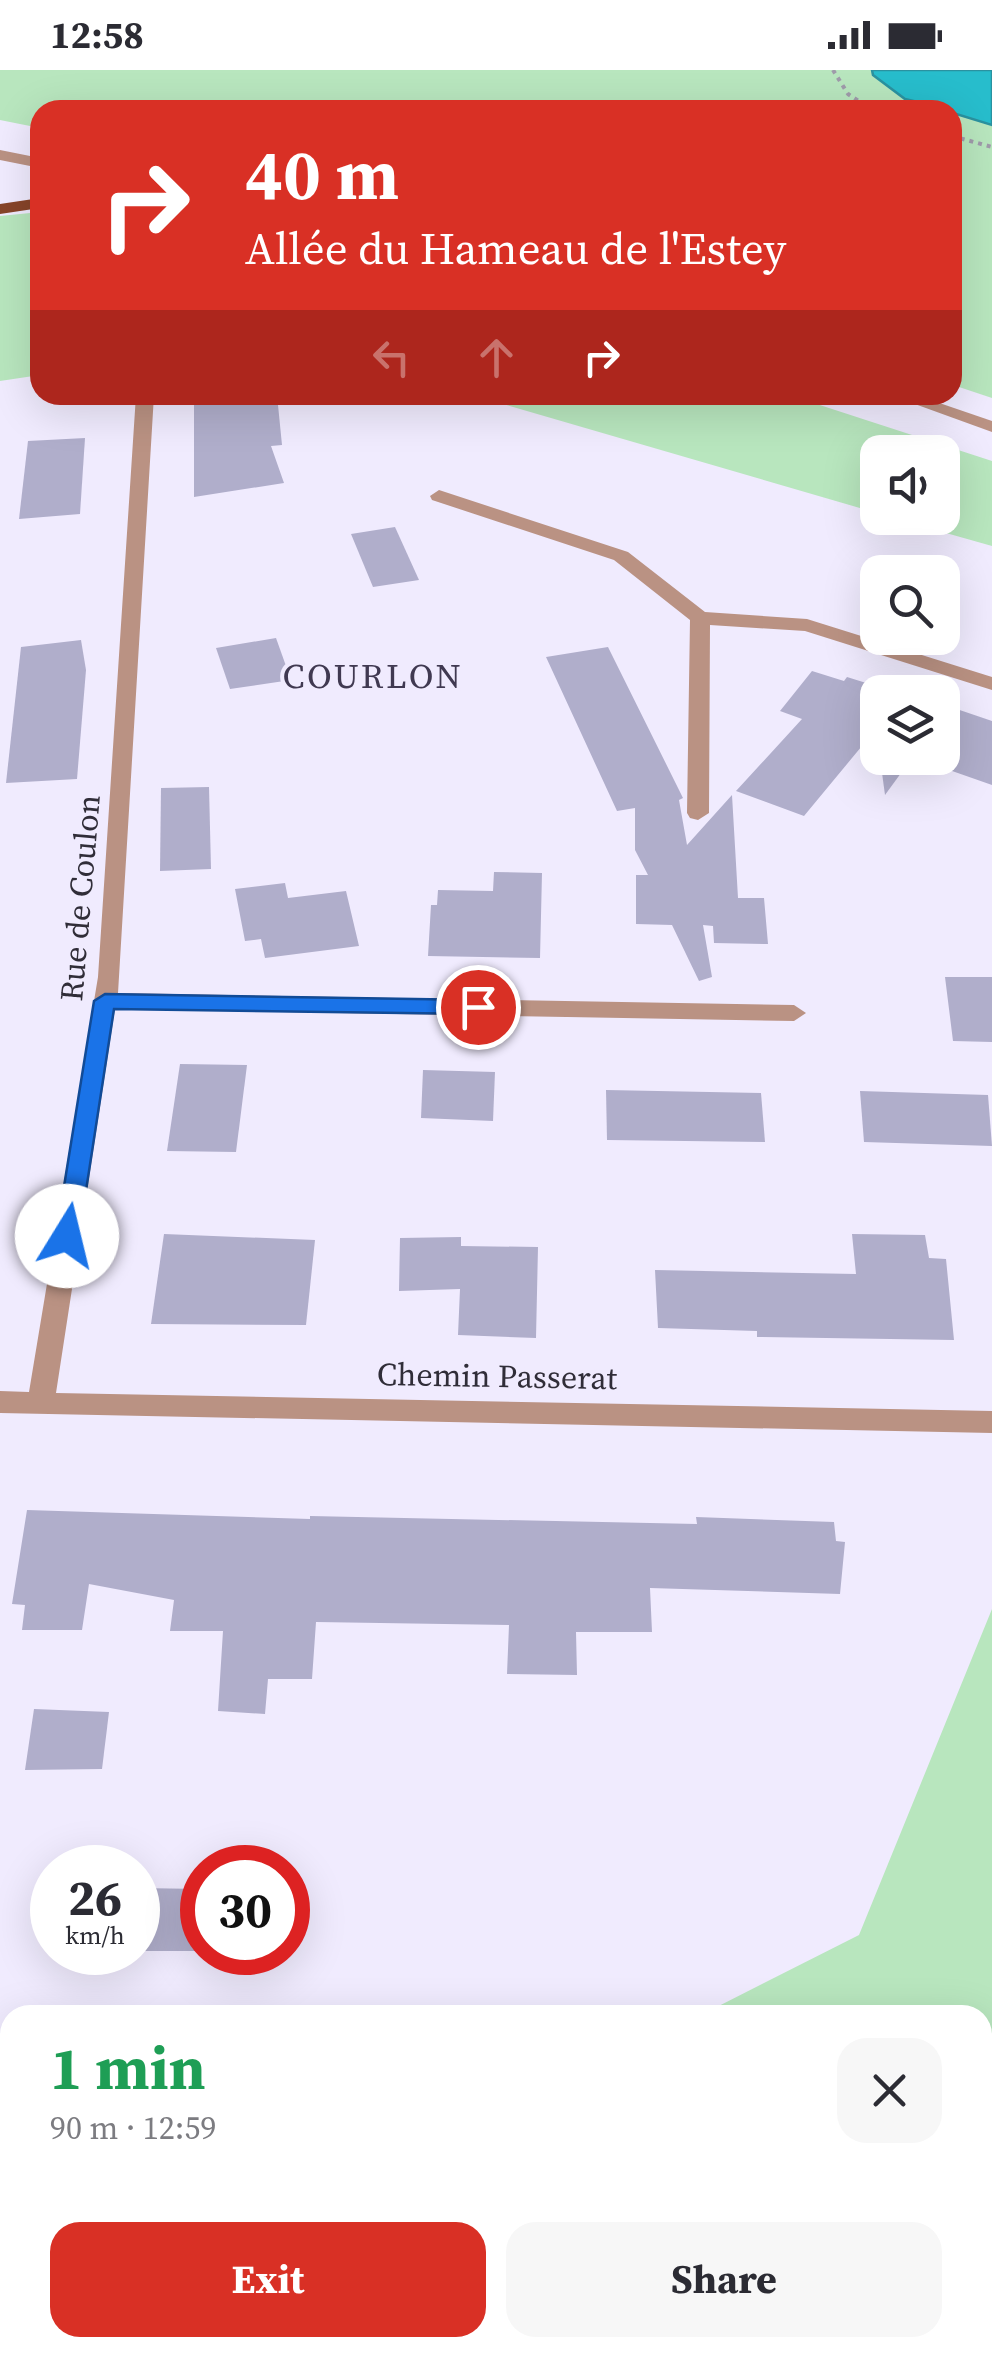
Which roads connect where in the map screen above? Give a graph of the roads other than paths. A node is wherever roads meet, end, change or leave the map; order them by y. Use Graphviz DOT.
graph roads {
  1 [pos="0,142"];
  2 [pos="30,147"];
  3 [pos="0,155"];
  4 [pos="30,160"];
  5 [pos="30,204"];
  6 [pos="0,209"];
  7 [pos="144,405"];
  8 [pos="928,405"];
  9 [pos="992,427"];
  10 [pos="439,496"];
  11 [pos="700,618"];
  12 [pos="992,684"];
  13 [pos="698,813"];
  14 [pos="105,1001"];
  15 [pos="794,1012"];
  16 [pos="0,1402"];
  17 [pos="41,1402"];
  18 [pos="992,1422"];
  1 -- 2 [label="street"];
  3 -- 4 [label="street"];
  5 -- 6 [label="main road"];
  7 -- 14 [label="street, Rue de Coulon"];
  8 -- 9 [label="street"];
  10 -- 11 [label="street"];
  11 -- 12 [label="street"];
  11 -- 13 [label="street"];
  14 -- 15 [label="street"];
  14 -- 17 [label="street, Rue de Coulon"];
  16 -- 17 [label="street, Chemin Passerat"];
  17 -- 18 [label="street, Chemin Passerat"];
}
